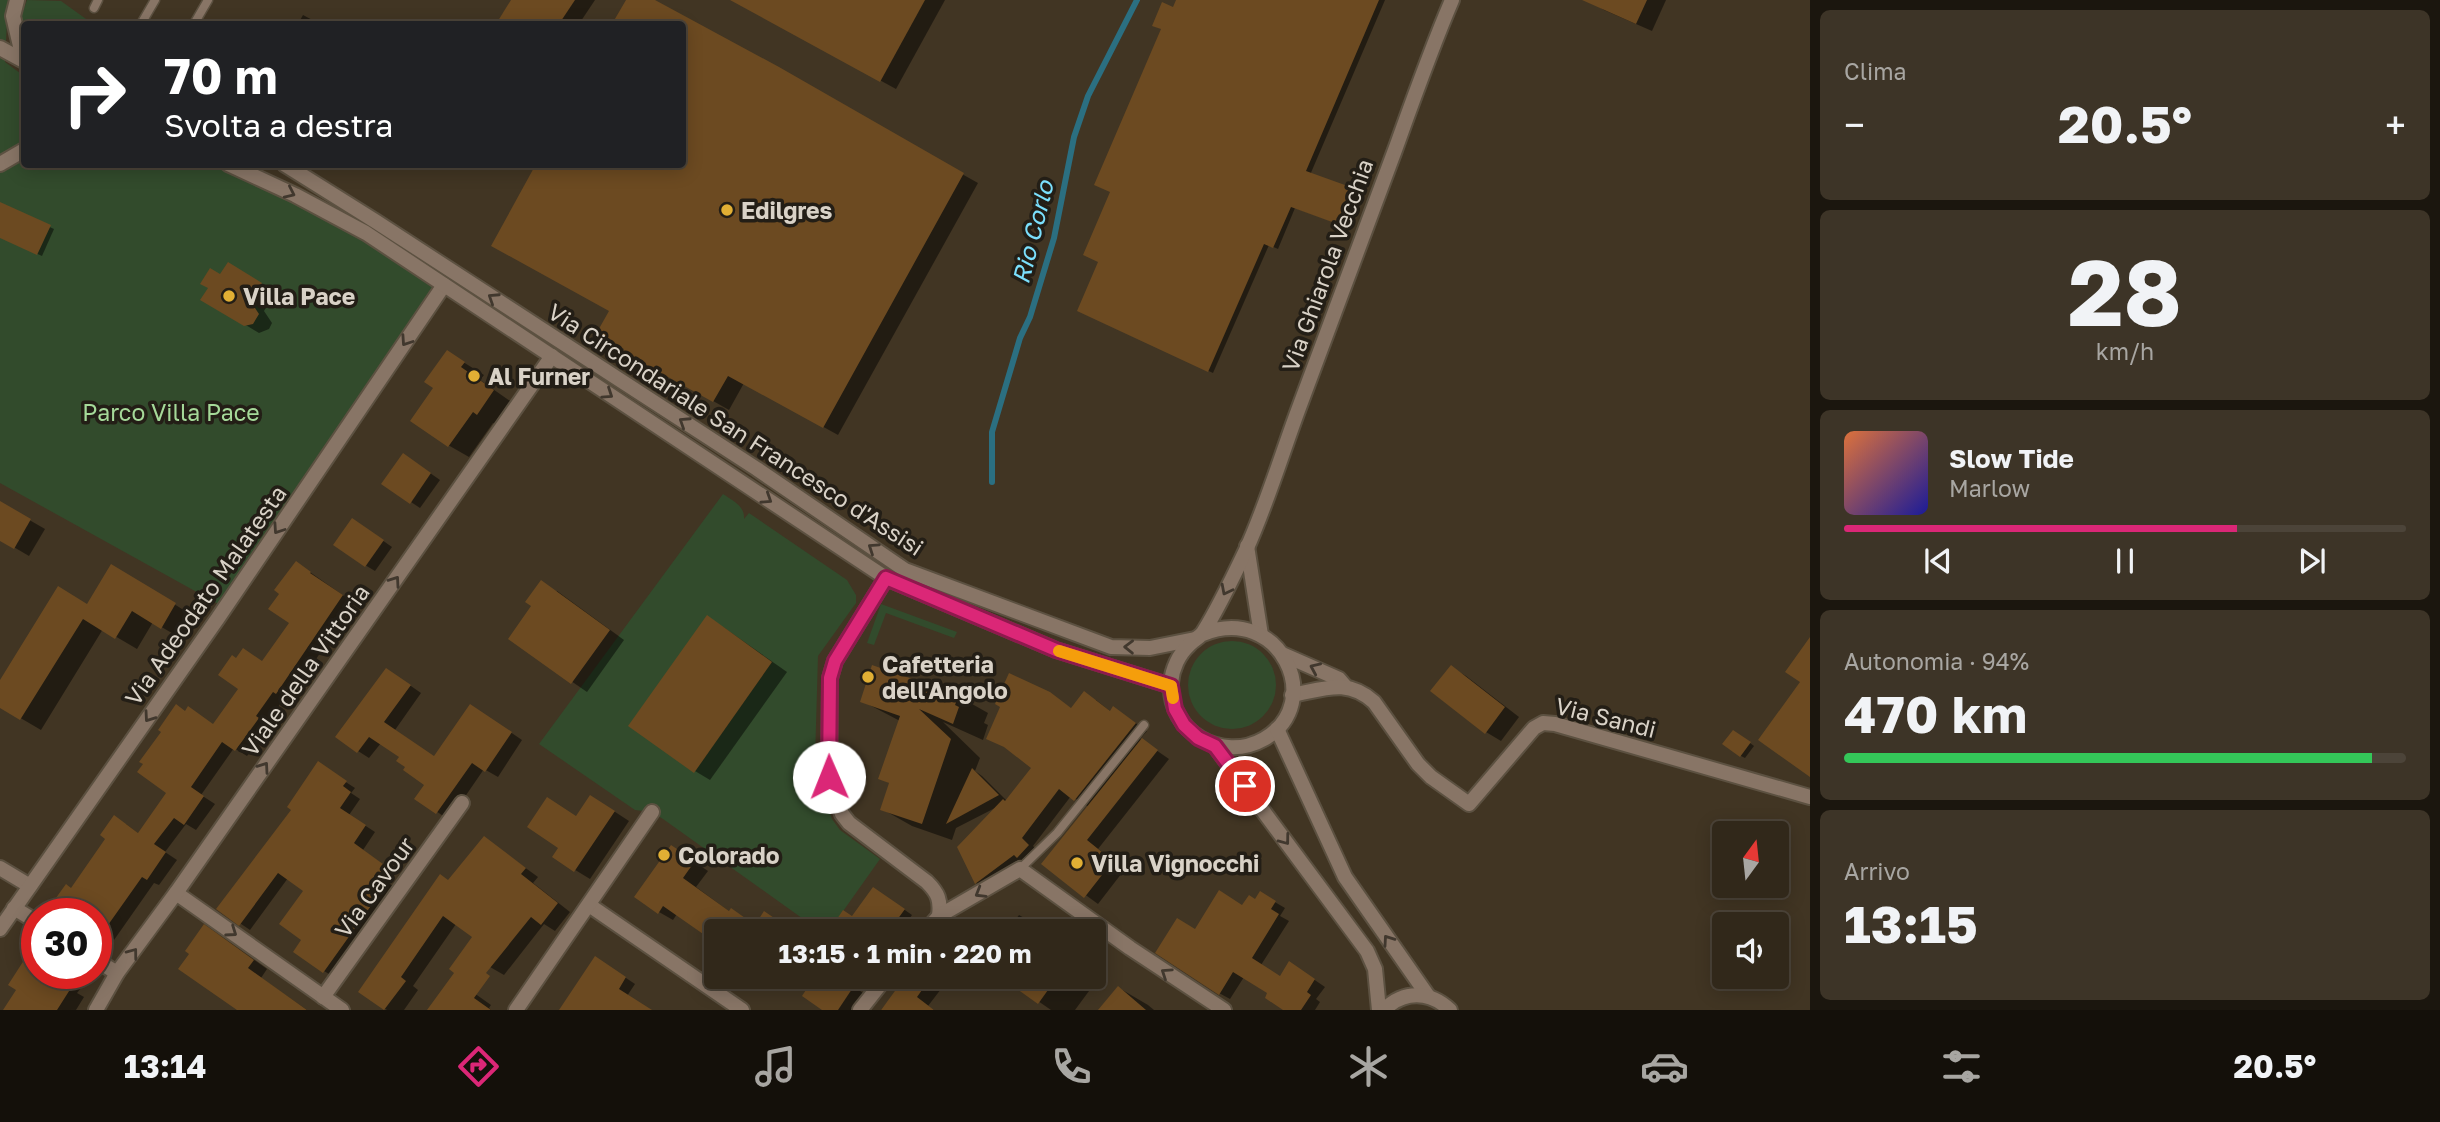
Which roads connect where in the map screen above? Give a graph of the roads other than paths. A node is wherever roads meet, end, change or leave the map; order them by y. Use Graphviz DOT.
graph roads {
  1 [pos="17,0"];
  2 [pos="155,0"];
  3 [pos="208,0"];
  4 [pos="1452,0"];
  5 [pos="143,21"];
  6 [pos="196,21"];
  7 [pos="0,48"];
  8 [pos="21,48"];
  9 [pos="21,58"];
  10 [pos="21,152"];
  11 [pos="0,164"];
  12 [pos="237,168"];
  13 [pos="291,168"];
  14 [pos="444,285"];
  15 [pos="552,356"];
  16 [pos="1247,546"];
  17 [pos="886,578"];
  18 [pos="1261,635"];
  19 [pos="1199,637"];
  20 [pos="1282,654"];
  21 [pos="1171,686"];
  22 [pos="1345,686"];
  23 [pos="1292,695"];
  24 [pos="1144,725"];
  25 [pos="1277,729"];
  26 [pos="1215,746"];
  27 [pos="1810,797"];
  28 [pos="462,803"];
  29 [pos="652,812"];
  30 [pos="0,868"];
  31 [pos="1020,869"];
  32 [pos="30,886"];
  33 [pos="176,893"];
  34 [pos="589,905"];
  35 [pos="14,908"];
  36 [pos="21,912"];
  37 [pos="939,916"];
  38 [pos="936,919"];
  39 [pos="0,929"];
  40 [pos="112,970"];
  41 [pos="117,973"];
  42 [pos="877,989"];
  43 [pos="1427,996"];
  44 [pos="323,997"];
  45 [pos="96,1010"];
  46 [pos="342,1010"];
  47 [pos="516,1010"];
  48 [pos="742,1010"];
  49 [pos="860,1010"];
  50 [pos="1224,1010"];
  51 [pos="1382,1010"];
  52 [pos="1450,1010"];
  1 -- 8 [label="street"];
  2 -- 5 [label="lane"];
  3 -- 6 [label="lane"];
  4 -- 16 [label="street, Via Ghiarola Vecchia"];
  7 -- 9 [label="street"];
  10 -- 11 [label="street"];
  12 -- 14 [label="street, Via Circondariale San Francesco d'Assisi, one-way"];
  19 -- 13 [label="street, Via Circondariale San Francesco d'Assisi, one-way"];
  14 -- 15 [label="street, Via Circondariale San Francesco d'Assisi"];
  14 -- 32 [label="street, Via Adeodato Malatesta, one-way"];
  15 -- 17 [label="street, Via Circondariale San Francesco d'Assisi, one-way"];
  33 -- 15 [label="street, Viale della Vittoria, one-way"];
  16 -- 18 [label="street, Via Ghiarola Vecchia"];
  16 -- 19 [label="street, Via Ghiarola Vecchia, one-way"];
  17 -- 21 [label="street, Via Circondariale San Francesco d'Assisi"];
  17 -- 37 [label="street"];
  18 -- 19 [label="street, Via Circondariale San Francesco d'Assisi"];
  18 -- 20 [label="street, Via Circondariale San Francesco d'Assisi"];
  19 -- 21 [label="street"];
  22 -- 20 [label="street, Via Sandi, one-way"];
  20 -- 23 [label="street"];
  21 -- 26 [label="street"];
  22 -- 23 [label="street"];
  22 -- 27 [label="street, Via Sandi"];
  23 -- 25 [label="street"];
  24 -- 31 [label="lane"];
  25 -- 26 [label="street"];
  43 -- 25 [label="street, one-way"];
  26 -- 51 [label="street, one-way"];
  28 -- 44 [label="street, Via Cavour"];
  29 -- 34 [label="street"];
  30 -- 32 [label="street"];
  31 -- 37 [label="street, one-way"];
  50 -- 31 [label="street, one-way"];
  32 -- 35 [label="street, Via Adeodato Malatesta"];
  41 -- 33 [label="street, Viale della Vittoria, one-way"];
  33 -- 44 [label="street, one-way"];
  34 -- 47 [label="street"];
  34 -- 48 [label="street"];
  35 -- 36 [label="street"];
  35 -- 39 [label="street, Via Adeodato Malatesta"];
  37 -- 38 [label="street"];
  40 -- 41 [label="street"];
  41 -- 45 [label="street, Viale della Vittoria"];
  42 -- 49 [label="street"];
  43 -- 51 [label="street"];
  43 -- 52 [label="street"];
  44 -- 46 [label="street"];
}
